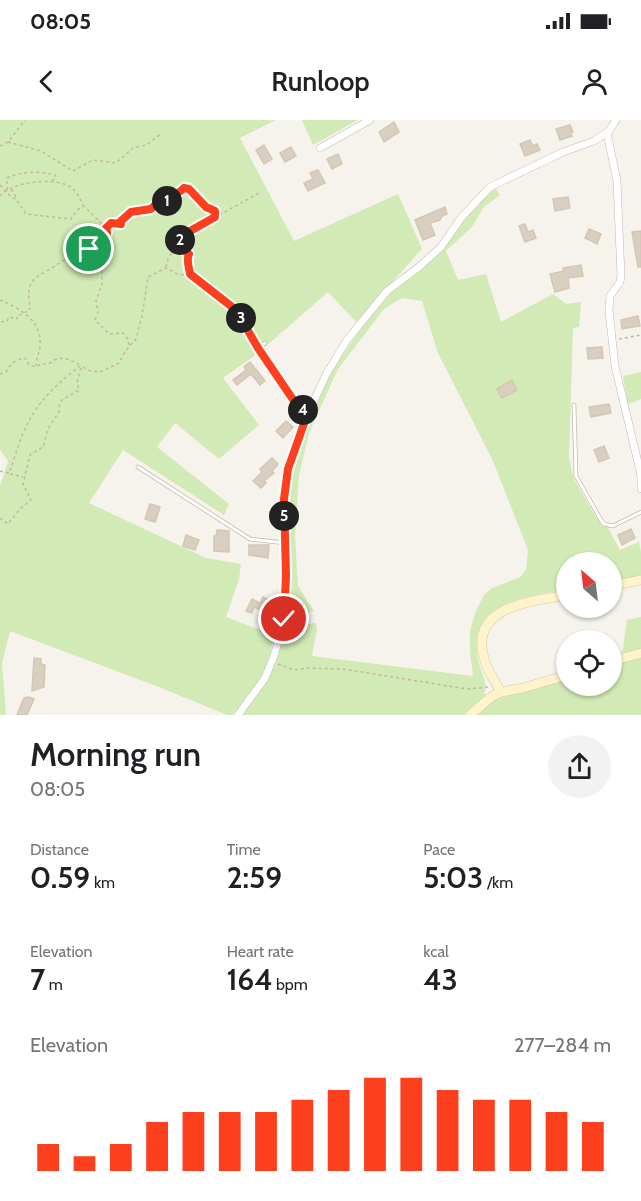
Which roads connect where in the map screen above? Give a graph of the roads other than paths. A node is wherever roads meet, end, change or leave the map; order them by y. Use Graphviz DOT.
graph roads {
  1 [pos="370,120"];
  2 [pos="616,120"];
  3 [pos="607,133"];
  4 [pos="320,148"];
  5 [pos="265,343"];
  6 [pos="573,405"];
  7 [pos="307,415"];
  8 [pos="138,467"];
  9 [pos="641,489"];
  10 [pos="641,512"];
  11 [pos="285,543"];
  12 [pos="641,580"];
  13 [pos="622,584"];
  14 [pos="556,597"];
  15 [pos="641,653"];
  16 [pos="622,658"];
  17 [pos="556,678"];
  18 [pos="499,689"];
  19 [pos="238,715"];
  20 [pos="470,715"];
  1 -- 4 [label="street"];
  2 -- 3 [label="street"];
  3 -- 7 [label="street"];
  3 -- 9 [label="street"];
  5 -- 7 [label="lane"];
  6 -- 10 [label="lane"];
  7 -- 11 [label="street"];
  8 -- 11 [label="lane"];
  11 -- 19 [label="street"];
  12 -- 13 [label="street"];
  14 -- 18 [label="street"];
  15 -- 16 [label="street"];
  17 -- 18 [label="street"];
  18 -- 20 [label="street"];
}
